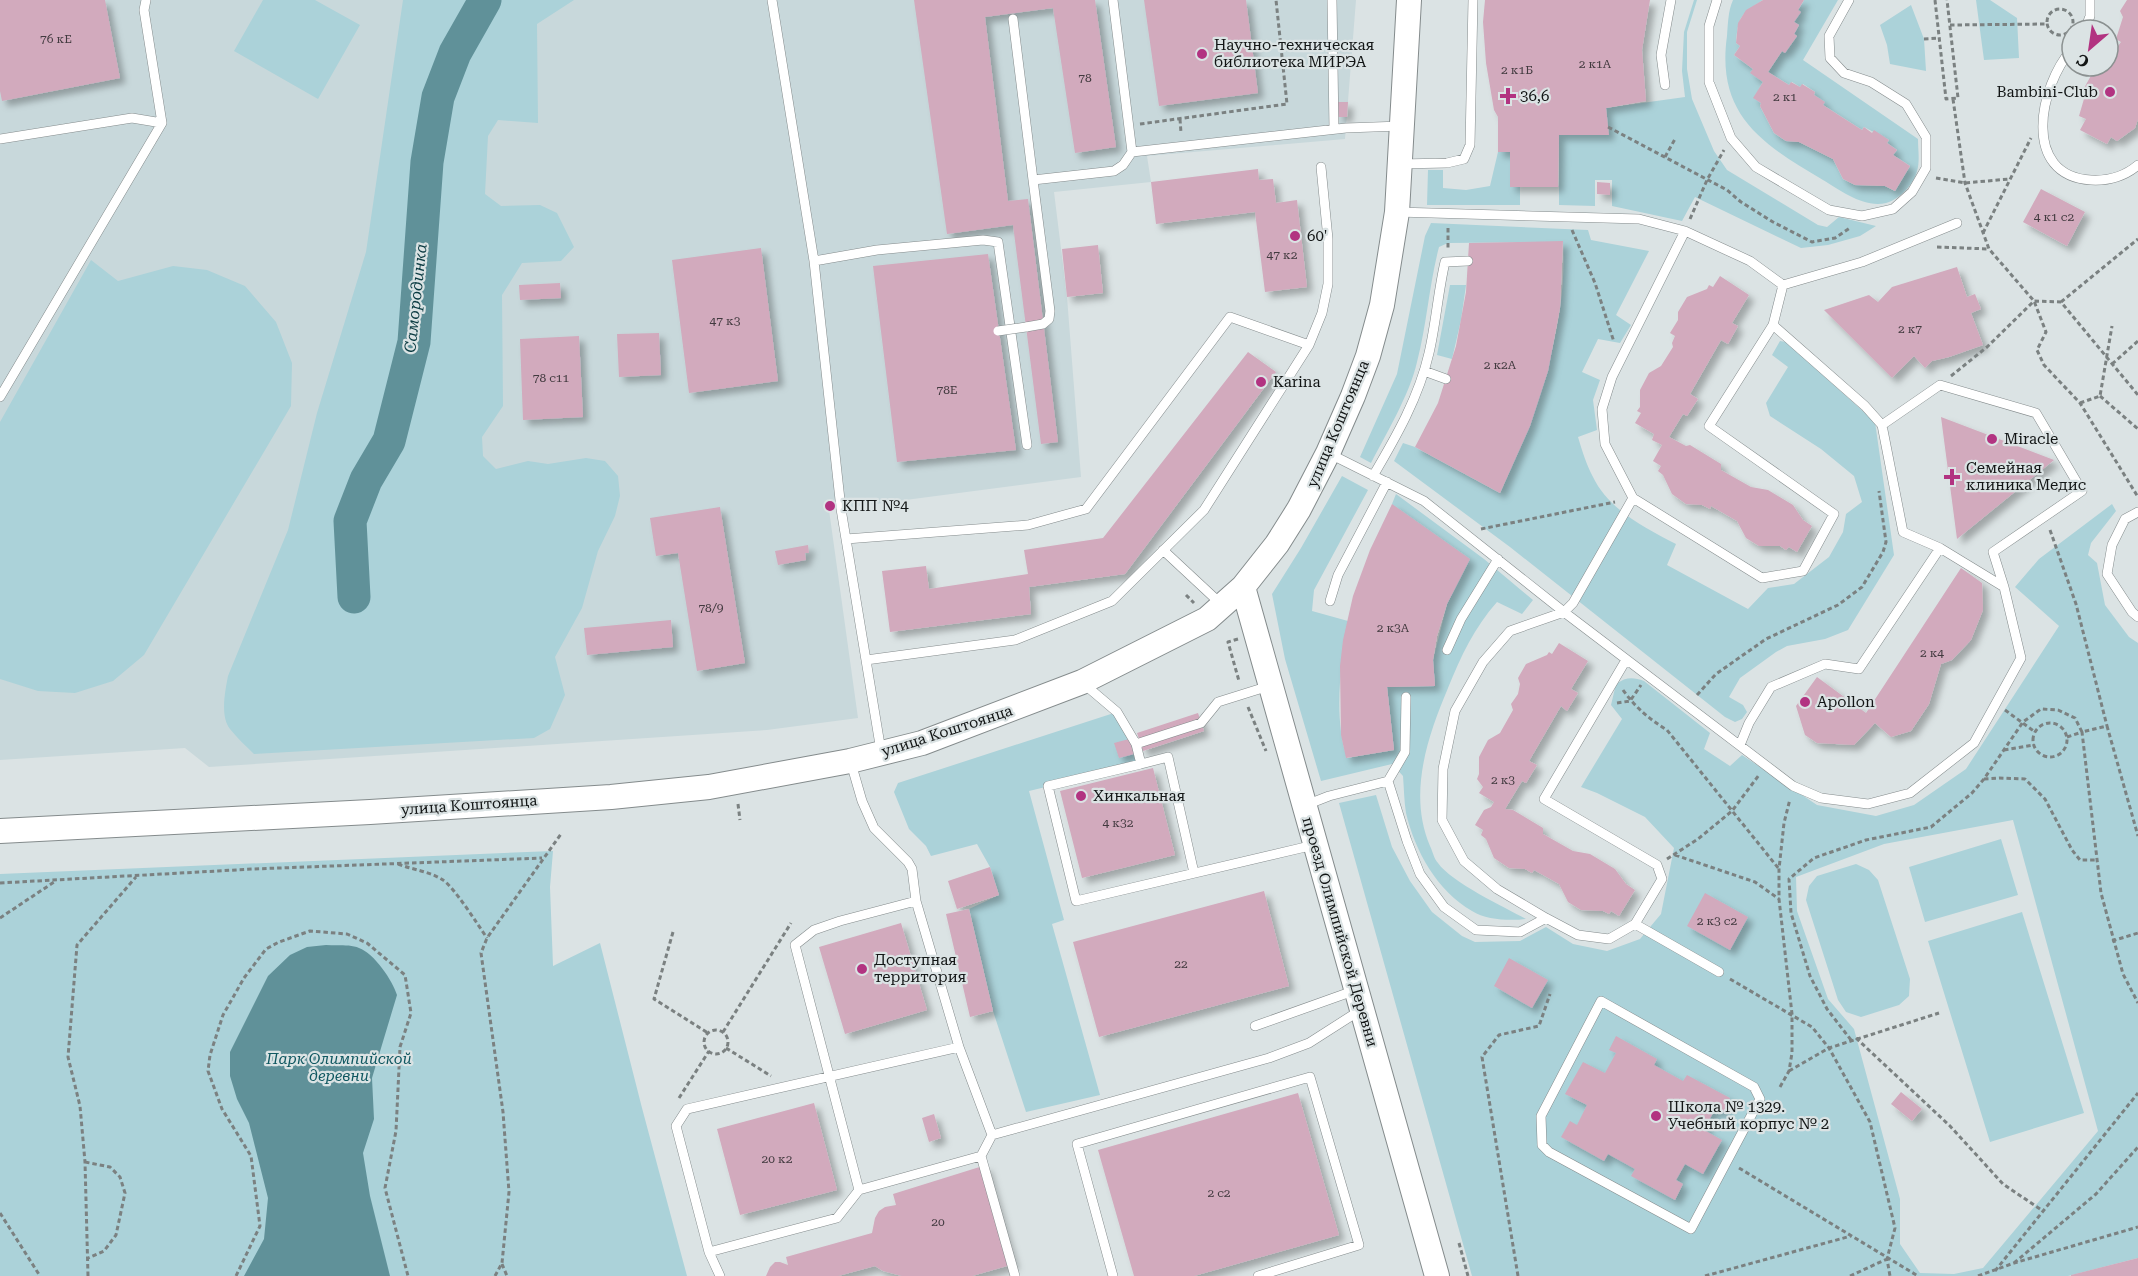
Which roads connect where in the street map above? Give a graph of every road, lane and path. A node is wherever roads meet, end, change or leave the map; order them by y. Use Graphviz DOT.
graph roads {
  1 [pos="146,0"];
  2 [pos="772,0"];
  3 [pos="1113,0"];
  4 [pos="1276,0"];
  5 [pos="1332,0"];
  6 [pos="1409,0"];
  7 [pos="1473,0"];
  8 [pos="1671,0"];
  9 [pos="1717,0"];
  10 [pos="1849,0"];
  11 [pos="1935,0"];
  12 [pos="1947,0"];
  13 [pos="2090,0"];
  14 [pos="2089,18"];
  15 [pos="1012,19"];
  16 [pos="2047,24"];
  17 [pos="1950,25"];
  18 [pos="1939,38"];
  19 [pos="1924,39"];
  20 [pos="2060,66"];
  21 [pos="1665,85"];
  22 [pos="1953,99"];
  23 [pos="2044,111"];
  24 [pos="162,123"];
  25 [pos="1128,126"];
  26 [pos="1401,126"];
  27 [pos="1608,127"];
  28 [pos="1334,129"];
  29 [pos="1731,138"];
  30 [pos="0,139"];
  31 [pos="1675,139"];
  32 [pos="1132,152"];
  33 [pos="1665,157"];
  34 [pos="1400,164"];
  35 [pos="2138,165"];
  36 [pos="1321,166"];
  37 [pos="2011,178"];
  38 [pos="1943,179"];
  39 [pos="1033,180"];
  40 [pos="1707,180"];
  41 [pos="1965,183"];
  42 [pos="1397,212"];
  43 [pos="1862,216"];
  44 [pos="1567,217"];
  45 [pos="1448,223"];
  46 [pos="1957,223"];
  47 [pos="1685,231"];
  48 [pos="1983,233"];
  49 [pos="2138,239"];
  50 [pos="1935,247"];
  51 [pos="1989,249"];
  52 [pos="1448,250"];
  53 [pos="814,261"];
  54 [pos="1468,261"];
  55 [pos="1783,285"];
  56 [pos="2034,301"];
  57 [pos="2061,303"];
  58 [pos="1773,325"];
  59 [pos="2112,326"];
  60 [pos="998,331"];
  61 [pos="2138,341"];
  62 [pos="1309,345"];
  63 [pos="2106,358"];
  64 [pos="1621,359"];
  65 [pos="2112,364"];
  66 [pos="1424,371"];
  67 [pos="1446,379"];
  68 [pos="1941,384"];
  69 [pos="2138,395"];
  70 [pos="2100,396"];
  71 [pos="0,397"];
  72 [pos="2080,403"];
  73 [pos="1882,425"];
  74 [pos="2138,429"];
  75 [pos="1027,444"];
  76 [pos="1328,453"];
  77 [pos="1374,476"];
  78 [pos="1387,482"];
  79 [pos="1878,482"];
  80 [pos="2138,497"];
  81 [pos="1633,498"];
  82 [pos="2138,512"];
  83 [pos="2045,516"];
  84 [pos="1464,532"];
  85 [pos="846,539"];
  86 [pos="1940,548"];
  87 [pos="1163,550"];
  88 [pos="1498,559"];
  89 [pos="1243,587"];
  90 [pos="2004,587"];
  91 [pos="1330,601"];
  92 [pos="1222,605"];
  93 [pos="1564,612"];
  94 [pos="2138,617"];
  95 [pos="1447,650"];
  96 [pos="866,660"];
  97 [pos="1626,660"];
  98 [pos="1647,676"];
  99 [pos="1615,677"];
  100 [pos="1082,682"];
  101 [pos="1270,686"];
  102 [pos="1406,698"];
  103 [pos="1630,701"];
  104 [pos="1996,703"];
  105 [pos="1687,706"];
  106 [pos="1598,707"];
  107 [pos="2023,722"];
  108 [pos="2107,726"];
  109 [pos="2035,732"];
  110 [pos="2082,732"];
  111 [pos="2067,738"];
  112 [pos="1136,744"];
  113 [pos="1740,745"];
  114 [pos="2034,746"];
  115 [pos="2004,750"];
  116 [pos="881,753"];
  117 [pos="850,761"];
  118 [pos="1141,764"];
  119 [pos="1767,764"];
  120 [pos="1984,779"];
  121 [pos="1388,781"];
  122 [pos="1793,786"];
  123 [pos="738,804"];
  124 [pos="1304,806"];
  125 [pos="1732,811"];
  126 [pos="740,820"];
  127 [pos="0,831"];
  128 [pos="561,834"];
  129 [pos="2138,836"];
  130 [pos="1315,844"];
  131 [pos="1675,855"];
  132 [pos="542,858"];
  133 [pos="2097,860"];
  134 [pos="396,863"];
  135 [pos="1657,865"];
  136 [pos="1779,869"];
  137 [pos="1194,873"];
  138 [pos="136,877"];
  139 [pos="56,881"];
  140 [pos="0,883"];
  141 [pos="1779,899"];
  142 [pos="916,901"];
  143 [pos="0,918"];
  144 [pos="1546,918"];
  145 [pos="791,923"];
  146 [pos="1635,924"];
  147 [pos="673,932"];
  148 [pos="2138,933"];
  149 [pos="487,938"];
  150 [pos="2112,941"];
  151 [pos="1719,972"];
  152 [pos="1550,993"];
  153 [pos="1359,1000"];
  154 [pos="2138,1003"];
  155 [pos="1939,1013"];
  156 [pos="1792,1014"];
  157 [pos="1255,1026"];
  158 [pos="723,1032"];
  159 [pos="708,1033"];
  160 [pos="1856,1038"];
  161 [pos="1851,1040"];
  162 [pos="959,1047"];
  163 [pos="726,1048"];
  164 [pos="1829,1048"];
  165 [pos="710,1051"];
  166 [pos="1789,1071"];
  167 [pos="830,1076"];
  168 [pos="788,1086"];
  169 [pos="1779,1087"];
  170 [pos="2138,1093"];
  171 [pos="687,1109"];
  172 [pos="992,1135"];
  173 [pos="2138,1147"];
  174 [pos="981,1156"];
  175 [pos="1727,1161"];
  176 [pos="85,1162"];
  177 [pos="859,1191"];
  178 [pos="2043,1211"];
  179 [pos="0,1213"];
  180 [pos="2138,1227"];
  181 [pos="1851,1236"];
  182 [pos="1459,1243"];
  183 [pos="709,1252"];
  184 [pos="88,1258"];
  185 [pos="1887,1258"];
  186 [pos="502,1263"];
  187 [pos="2014,1263"];
  188 [pos="1995,1271"];
  189 [pos="40,1276"];
  190 [pos="88,1276"];
  191 [pos="236,1276"];
  192 [pos="408,1276"];
  193 [pos="495,1276"];
  194 [pos="507,1276"];
  195 [pos="720,1276"];
  196 [pos="1015,1276"];
  197 [pos="1113,1276"];
  198 [pos="1258,1276"];
  199 [pos="1437,1276"];
  200 [pos="1468,1276"];
  201 [pos="1518,1276"];
  202 [pos="1705,1276"];
  203 [pos="1851,1276"];
  204 [pos="1890,1276"];
  205 [pos="1918,1276"];
  206 [pos="1977,1276"];
  1 -- 24 [label="lane"];
  2 -- 53 [label="lane"];
  3 -- 25 [label="lane"];
  4 -- 25 [label="path"];
  5 -- 28 [label="lane"];
  6 -- 26 [label="street, улица Коштоянца"];
  7 -- 34 [label="lane"];
  8 -- 21 [label="lane"];
  9 -- 29 [label="lane"];
  10 -- 43 [label="lane"];
  11 -- 18 [label="path"];
  12 -- 17 [label="path"];
  13 -- 14 [label="lane"];
  15 -- 39 [label="lane"];
  16 -- 16 [label="path"];
  16 -- 17 [label="path"];
  17 -- 22 [label="path"];
  18 -- 19 [label="path"];
  18 -- 22 [label="path"];
  20 -- 23 [label="lane"];
  22 -- 41 [label="path"];
  23 -- 35 [label="lane"];
  23 -- 37 [label="path"];
  24 -- 30 [label="lane"];
  24 -- 71 [label="lane"];
  25 -- 32 [label="lane"];
  26 -- 28 [label="lane"];
  26 -- 34 [label="street, улица Коштоянца"];
  27 -- 33 [label="path"];
  28 -- 32 [label="lane"];
  29 -- 40 [label="path"];
  29 -- 43 [label="lane"];
  31 -- 33 [label="path"];
  32 -- 39 [label="lane"];
  33 -- 40 [label="path"];
  34 -- 42 [label="street, улица Коштоянца"];
  36 -- 62 [label="lane"];
  37 -- 41 [label="path"];
  37 -- 48 [label="path"];
  38 -- 41 [label="path"];
  39 -- 60 [label="lane, bridge"];
  40 -- 43 [label="path"];
  40 -- 47 [label="path"];
  41 -- 48 [label="path"];
  42 -- 44 [label="lane"];
  42 -- 76 [label="street, улица Коштоянца"];
  44 -- 47 [label="lane"];
  44 -- 64 [label="path"];
  45 -- 52 [label="path"];
  46 -- 55 [label="lane"];
  47 -- 55 [label="lane"];
  47 -- 64 [label="lane"];
  48 -- 51 [label="path"];
  49 -- 57 [label="path"];
  50 -- 51 [label="path"];
  51 -- 56 [label="path"];
  53 -- 75 [label="lane"];
  53 -- 85 [label="lane"];
  54 -- 66 [label="lane"];
  55 -- 58 [label="lane"];
  56 -- 57 [label="path"];
  56 -- 68 [label="path"];
  56 -- 72 [label="path"];
  57 -- 63 [label="path"];
  58 -- 73 [label="lane"];
  58 -- 81 [label="lane"];
  59 -- 63 [label="path"];
  61 -- 65 [label="path"];
  62 -- 85 [label="lane"];
  62 -- 87 [label="lane"];
  63 -- 65 [label="path"];
  63 -- 70 [label="path"];
  64 -- 81 [label="lane"];
  65 -- 69 [label="path"];
  66 -- 67 [label="lane"];
  66 -- 77 [label="lane"];
  68 -- 73 [label="lane"];
  68 -- 83 [label="lane"];
  70 -- 72 [label="path"];
  70 -- 74 [label="path"];
  72 -- 80 [label="path"];
  73 -- 86 [label="lane"];
  76 -- 77 [label="lane"];
  76 -- 89 [label="street, улица Коштоянца"];
  77 -- 78 [label="lane"];
  78 -- 84 [label="lane"];
  78 -- 91 [label="lane"];
  79 -- 105 [label="path"];
  81 -- 84 [label="path"];
  81 -- 93 [label="lane"];
  82 -- 94 [label="lane"];
  83 -- 90 [label="lane"];
  83 -- 108 [label="path"];
  84 -- 88 [label="lane"];
  85 -- 96 [label="lane"];
  86 -- 90 [label="lane"];
  86 -- 113 [label="lane"];
  87 -- 92 [label="lane"];
  87 -- 96 [label="lane"];
  88 -- 93 [label="lane"];
  88 -- 95 [label="lane"];
  89 -- 92 [label="street, улица Коштоянца"];
  89 -- 101 [label="street, проезд Олимпийской Деревни"];
  90 -- 104 [label="lane"];
  92 -- 100 [label="street, улица Коштоянца"];
  93 -- 97 [label="lane"];
  93 -- 144 [label="lane"];
  96 -- 116 [label="lane"];
  97 -- 98 [label="lane"];
  97 -- 99 [label="lane"];
  98 -- 103 [label="path"];
  98 -- 105 [label="lane"];
  99 -- 103 [label="path"];
  99 -- 106 [label="lane"];
  100 -- 112 [label="lane"];
  100 -- 116 [label="street, улица Коштоянца"];
  101 -- 112 [label="lane"];
  101 -- 124 [label="street, проезд Олимпийской Деревни"];
  102 -- 121 [label="lane"];
  103 -- 106 [label="path"];
  103 -- 125 [label="path"];
  104 -- 107 [label="path"];
  104 -- 122 [label="lane"];
  105 -- 113 [label="lane"];
  106 -- 135 [label="lane"];
  107 -- 109 [label="path"];
  107 -- 110 [label="path"];
  107 -- 115 [label="path"];
  108 -- 110 [label="path"];
  108 -- 129 [label="path"];
  109 -- 111 [label="path"];
  109 -- 114 [label="path"];
  110 -- 111 [label="path"];
  110 -- 133 [label="path"];
  111 -- 114 [label="path"];
  112 -- 118 [label="lane"];
  113 -- 119 [label="lane"];
  114 -- 115 [label="path"];
  115 -- 120 [label="path"];
  116 -- 117 [label="street, улица Коштоянца"];
  117 -- 127 [label="street, улица Коштоянца"];
  117 -- 142 [label="lane"];
  118 -- 137 [label="lane"];
  118 -- 137 [label="lane"];
  119 -- 122 [label="lane"];
  119 -- 125 [label="path"];
  120 -- 133 [label="path"];
  120 -- 161 [label="path"];
  121 -- 124 [label="lane"];
  121 -- 144 [label="lane"];
  122 -- 136 [label="path"];
  123 -- 126 [label="path"];
  124 -- 130 [label="street, проезд Олимпийской Деревни"];
  125 -- 131 [label="path"];
  125 -- 136 [label="path"];
  128 -- 132 [label="path"];
  130 -- 137 [label="lane"];
  130 -- 153 [label="street, проезд Олимпийской Деревни"];
  131 -- 135 [label="path"];
  131 -- 141 [label="path"];
  132 -- 134 [label="path"];
  132 -- 149 [label="path"];
  133 -- 150 [label="path"];
  134 -- 138 [label="path"];
  134 -- 149 [label="path"];
  135 -- 146 [label="lane"];
  136 -- 141 [label="path"];
  138 -- 139 [label="path"];
  138 -- 176 [label="path"];
  139 -- 140 [label="path"];
  139 -- 143 [label="path"];
  141 -- 156 [label="path"];
  142 -- 162 [label="lane"];
  142 -- 167 [label="lane"];
  144 -- 146 [label="lane"];
  145 -- 158 [label="path"];
  146 -- 151 [label="lane"];
  147 -- 159 [label="path"];
  148 -- 150 [label="path"];
  149 -- 186 [label="path"];
  150 -- 154 [label="path"];
  151 -- 156 [label="path"];
  152 -- 201 [label="path"];
  153 -- 157 [label="lane"];
  153 -- 172 [label="lane"];
  153 -- 199 [label="street, проезд Олимпийской Деревни"];
  155 -- 160 [label="path"];
  156 -- 164 [label="path"];
  156 -- 166 [label="path"];
  158 -- 159 [label="path"];
  158 -- 163 [label="path"];
  159 -- 165 [label="path"];
  160 -- 161 [label="path"];
  160 -- 178 [label="path"];
  161 -- 164 [label="path"];
  162 -- 167 [label="lane"];
  162 -- 172 [label="lane"];
  163 -- 165 [label="path"];
  163 -- 168 [label="path"];
  164 -- 166 [label="path"];
  164 -- 185 [label="path"];
  165 -- 171 [label="path"];
  166 -- 169 [label="path"];
  167 -- 168 [label="lane"];
  167 -- 177 [label="lane"];
  168 -- 171 [label="lane"];
  170 -- 178 [label="path"];
  171 -- 183 [label="lane"];
  172 -- 174 [label="lane"];
  173 -- 187 [label="path"];
  174 -- 177 [label="lane"];
  174 -- 196 [label="lane"];
  175 -- 175 [label="lane"];
  175 -- 181 [label="path"];
  176 -- 184 [label="path"];
  176 -- 184 [label="path"];
  177 -- 183 [label="lane"];
  178 -- 188 [label="path"];
  179 -- 189 [label="path"];
  180 -- 187 [label="path"];
  181 -- 185 [label="path"];
  181 -- 202 [label="path"];
  182 -- 200 [label="path"];
  183 -- 195 [label="lane"];
  184 -- 190 [label="path"];
  185 -- 203 [label="path"];
  185 -- 204 [label="path"];
  185 -- 205 [label="path"];
  186 -- 193 [label="path"];
  186 -- 194 [label="path"];
  187 -- 188 [label="path"];
  188 -- 206 [label="path"];
  191 -- 192 [label="path"];
  197 -- 198 [label="lane"];
}
